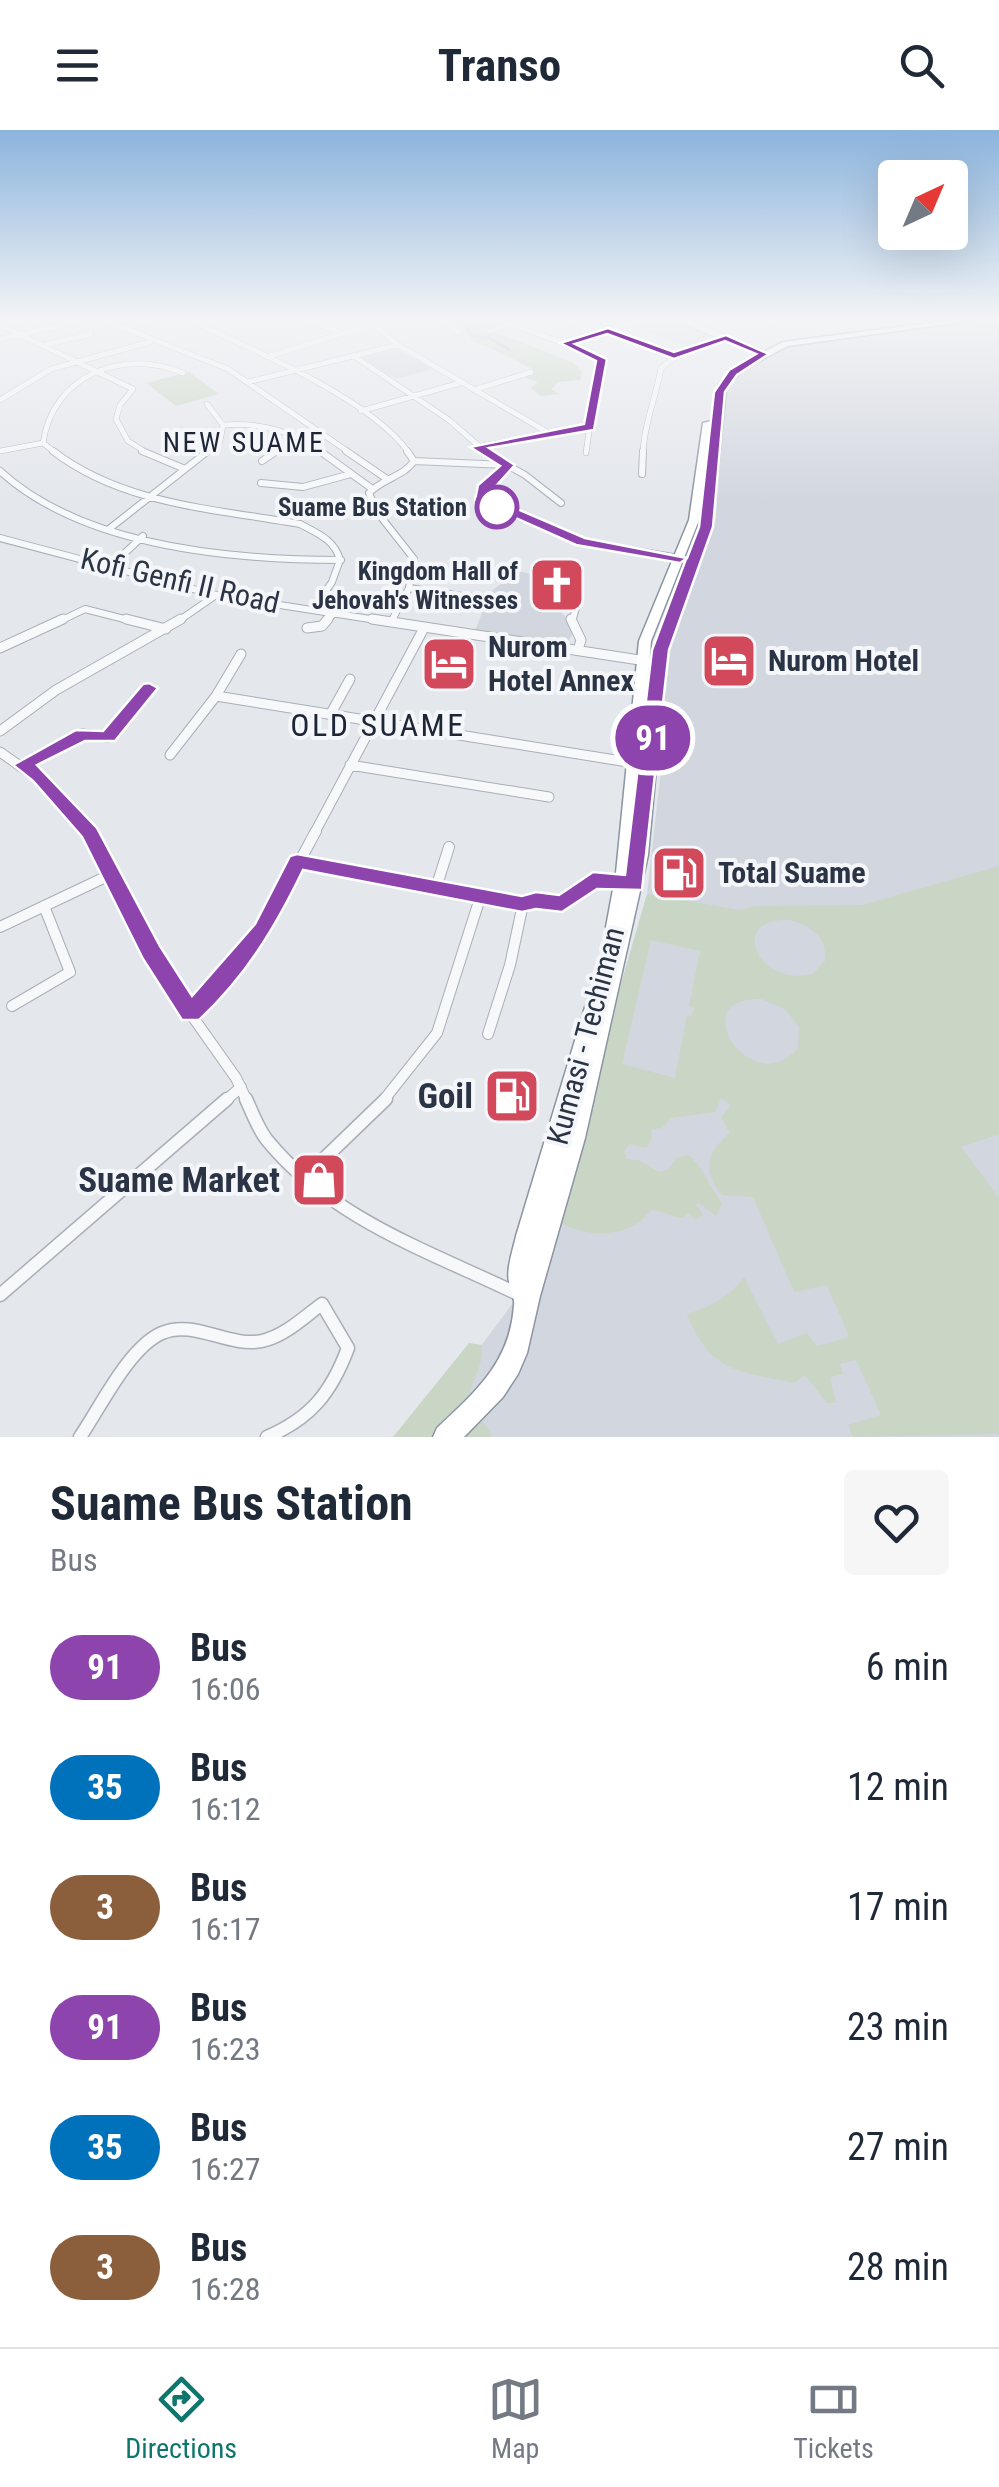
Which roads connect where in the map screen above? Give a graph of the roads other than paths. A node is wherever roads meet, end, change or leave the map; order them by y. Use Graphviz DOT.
graph roads {
  1 [pos="33,379"];
  2 [pos="90,379"];
  3 [pos="115,379"];
  4 [pos="243,379"];
  5 [pos="260,379"];
  6 [pos="306,379"];
  7 [pos="389,379"];
  8 [pos="453,379"];
  9 [pos="509,379"];
  10 [pos="598,379"];
  11 [pos="659,379"];
  12 [pos="719,379"];
  13 [pos="728,379"];
  14 [pos="248,382"];
  15 [pos="460,383"];
  16 [pos="474,390"];
  17 [pos="415,396"];
  18 [pos="0,400"];
  19 [pos="206,404"];
  20 [pos="362,411"];
  21 [pos="223,425"];
  22 [pos="585,430"];
  23 [pos="547,432"];
  24 [pos="299,434"];
  25 [pos="324,436"];
  26 [pos="43,443"];
  27 [pos="318,446"];
  28 [pos="476,447"];
  29 [pos="0,450"];
  30 [pos="586,453"];
  31 [pos="262,461"];
  32 [pos="414,461"];
  33 [pos="508,465"];
  34 [pos="186,469"];
  35 [pos="0,471"];
  36 [pos="350,474"];
  37 [pos="642,474"];
  38 [pos="387,479"];
  39 [pos="261,483"];
  40 [pos="371,488"];
  41 [pos="152,497"];
  42 [pos="561,503"];
  43 [pos="110,529"];
  44 [pos="143,536"];
  45 [pos="0,538"];
  46 [pos="680,558"];
  47 [pos="341,560"];
  48 [pos="112,565"];
  49 [pos="409,588"];
  50 [pos="570,590"];
  51 [pos="216,595"];
  52 [pos="513,598"];
  53 [pos="313,610"];
  54 [pos="334,614"];
  55 [pos="391,622"];
  56 [pos="306,628"];
  57 [pos="424,628"];
  58 [pos="166,629"];
  59 [pos="0,648"];
  60 [pos="578,650"];
  61 [pos="242,654"];
  62 [pos="650,662"];
  63 [pos="350,679"];
  64 [pos="149,688"];
  65 [pos="216,696"];
  66 [pos="330,715"];
  67 [pos="373,722"];
  68 [pos="0,731"];
  69 [pos="170,755"];
  70 [pos="2,756"];
  71 [pos="634,763"];
  72 [pos="23,765"];
  73 [pos="350,765"];
  74 [pos="548,797"];
  75 [pos="449,847"];
  76 [pos="297,862"];
  77 [pos="114,873"];
  78 [pos="628,884"];
  79 [pos="436,888"];
  80 [pos="481,895"];
  81 [pos="522,904"];
  82 [pos="44,906"];
  83 [pos="0,927"];
  84 [pos="12,1006"];
  85 [pos="190,1013"];
  86 [pos="488,1034"];
  87 [pos="241,1088"];
  88 [pos="305,1177"];
  89 [pos="0,1295"];
  90 [pos="525,1297"];
  91 [pos="80,1437"];
  92 [pos="267,1437"];
  93 [pos="446,1437"];
  1 -- 18 [label="street"];
  2 -- 26 [label="street"];
  3 -- 34 [label="street"];
  4 -- 14 [label="street"];
  5 -- 14 [label="street"];
  6 -- 20 [label="street"];
  7 -- 17 [label="street"];
  8 -- 15 [label="street"];
  9 -- 16 [label="street"];
  10 -- 22 [label="street"];
  11 -- 37 [label="street"];
  12 -- 46 [label="highway, Kumasi - Techiman"];
  13 -- 62 [label="highway"];
  14 -- 25 [label="street"];
  15 -- 16 [label="street"];
  15 -- 17 [label="street"];
  16 -- 23 [label="street"];
  17 -- 20 [label="street"];
  17 -- 28 [label="street"];
  19 -- 21 [label="street"];
  20 -- 32 [label="street"];
  21 -- 24 [label="street"];
  21 -- 34 [label="street"];
  22 -- 23 [label="street"];
  22 -- 30 [label="street"];
  23 -- 28 [label="street"];
  24 -- 27 [label="street"];
  24 -- 31 [label="street"];
  25 -- 27 [label="street"];
  25 -- 38 [label="street"];
  26 -- 29 [label="street"];
  26 -- 41 [label="street"];
  27 -- 36 [label="street"];
  28 -- 33 [label="street"];
  32 -- 33 [label="street"];
  32 -- 38 [label="street"];
  33 -- 42 [label="street"];
  33 -- 46 [label="street"];
  34 -- 41 [label="street"];
  35 -- 43 [label="street"];
  36 -- 39 [label="street"];
  36 -- 40 [label="street"];
  38 -- 40 [label="street"];
  40 -- 49 [label="street"];
  41 -- 43 [label="street"];
  41 -- 47 [label="street"];
  43 -- 44 [label="street"];
  44 -- 47 [label="street"];
  44 -- 48 [label="street"];
  45 -- 48 [label="street, Kofi Genfi II Road"];
  46 -- 62 [label="highway, Kumasi - Techiman"];
  47 -- 53 [label="street"];
  48 -- 51 [label="street, Kofi Genfi II Road"];
  49 -- 52 [label="street"];
  49 -- 55 [label="street"];
  50 -- 60 [label="street"];
  51 -- 53 [label="street, Kofi Genfi II Road"];
  51 -- 58 [label="street"];
  53 -- 54 [label="street, Kofi Genfi II Road"];
  54 -- 55 [label="street, Kofi Genfi II Road"];
  54 -- 56 [label="street"];
  55 -- 57 [label="street, Kofi Genfi II Road"];
  57 -- 60 [label="street, Kofi Genfi II Road"];
  57 -- 67 [label="street"];
  58 -- 59 [label="street"];
  58 -- 68 [label="street"];
  60 -- 62 [label="street, Kofi Genfi II Road"];
  61 -- 65 [label="street"];
  62 -- 71 [label="highway, Kumasi - Techiman"];
  62 -- 78 [label="highway"];
  63 -- 66 [label="street"];
  64 -- 72 [label="street"];
  65 -- 66 [label="street"];
  65 -- 69 [label="street"];
  66 -- 67 [label="street"];
  67 -- 71 [label="street"];
  67 -- 73 [label="street"];
  70 -- 72 [label="street"];
  71 -- 78 [label="highway, Kumasi - Techiman"];
  72 -- 77 [label="street"];
  73 -- 74 [label="street"];
  73 -- 76 [label="street"];
  75 -- 79 [label="street"];
  76 -- 79 [label="street"];
  76 -- 85 [label="street"];
  77 -- 82 [label="street"];
  77 -- 85 [label="street"];
  78 -- 81 [label="street"];
  78 -- 90 [label="highway, Kumasi - Techiman"];
  79 -- 80 [label="street"];
  80 -- 81 [label="street"];
  80 -- 88 [label="street"];
  81 -- 86 [label="street"];
  82 -- 83 [label="street"];
  82 -- 84 [label="street"];
  85 -- 87 [label="street"];
  87 -- 88 [label="street"];
  87 -- 89 [label="street"];
  88 -- 90 [label="street"];
  90 -- 93 [label="highway, Kumasi - Techiman"];
  91 -- 92 [label="street"];
}
